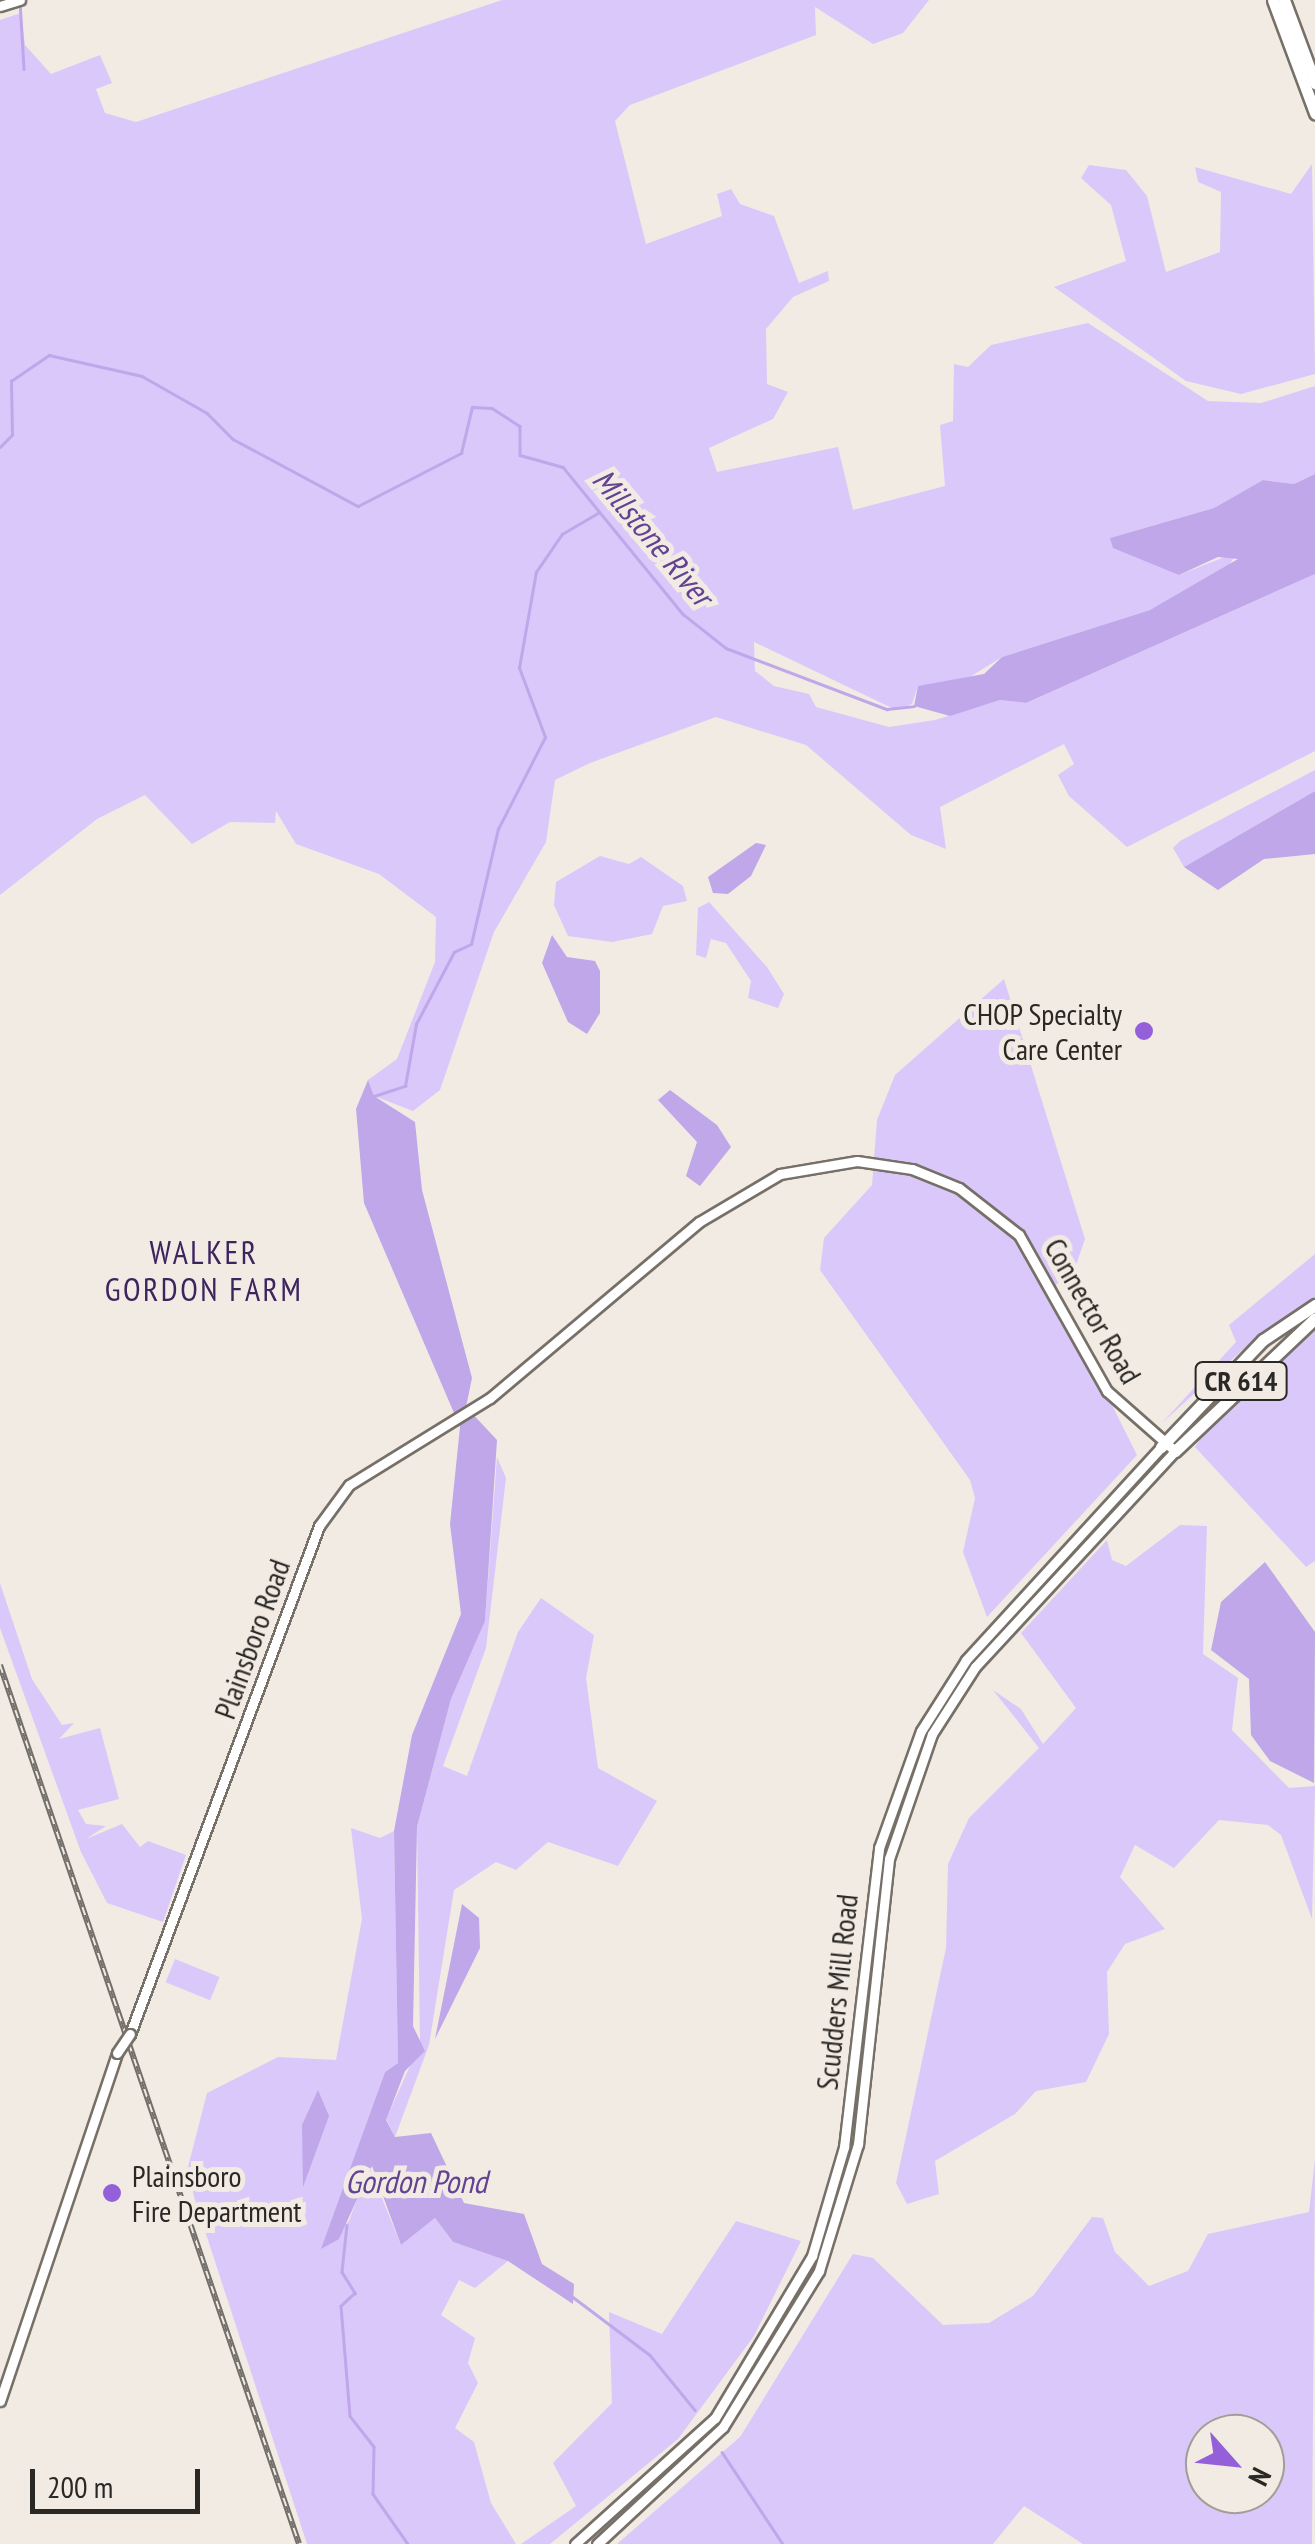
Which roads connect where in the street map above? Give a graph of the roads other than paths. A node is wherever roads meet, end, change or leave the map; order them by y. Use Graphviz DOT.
graph roads {
  1 [pos="18,0"];
  2 [pos="1273,0"];
  3 [pos="1284,0"];
  4 [pos="0,6"];
  5 [pos="1315,83"];
  6 [pos="1315,113"];
  7 [pos="868,1162"];
  8 [pos="1315,1305"];
  9 [pos="1315,1318"];
  10 [pos="1161,1446"];
  11 [pos="1170,1456"];
  12 [pos="0,2402"];
  13 [pos="574,2544"];
  14 [pos="597,2544"];
  1 -- 4 [label="main road"];
  2 -- 6 [label="highway"];
  3 -- 5 [label="highway"];
  7 -- 10 [label="main road, Connector Road"];
  7 -- 12 [label="main road, Plainsboro Road, bridge"];
  8 -- 10 [label="highway, CR 614"];
  9 -- 11 [label="highway, CR 614"];
  10 -- 11 [label="main road"];
  10 -- 13 [label="main road, Scudders Mill Road / CR 614"];
  11 -- 14 [label="main road, Scudders Mill Road / CR 614"];
}
